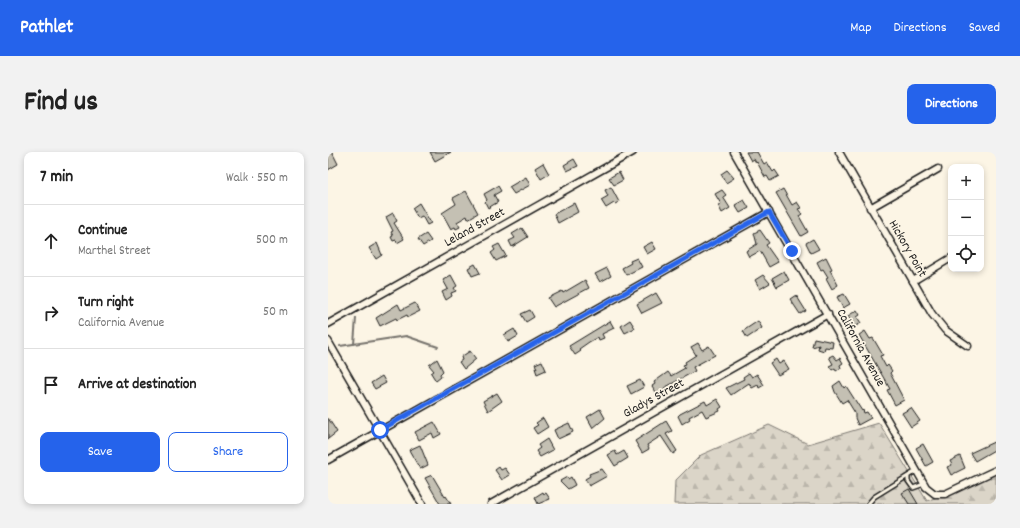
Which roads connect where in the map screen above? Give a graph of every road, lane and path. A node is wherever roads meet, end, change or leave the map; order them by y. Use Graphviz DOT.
graph roads {
  1 [pos="633,152"];
  2 [pos="734,152"];
  3 [pos="839,152"];
  4 [pos="938,169"];
  5 [pos="870,208"];
  6 [pos="769,212"];
  7 [pos="948,260"];
  8 [pos="913,281"];
  9 [pos="828,314"];
  10 [pos="328,324"];
  11 [pos="328,341"];
  12 [pos="968,346"];
  13 [pos="380,430"];
  14 [pos="328,460"];
  15 [pos="996,470"];
  16 [pos="916,471"];
  17 [pos="908,476"];
  18 [pos="924,484"];
  19 [pos="867,503"];
  20 [pos="422,504"];
  21 [pos="491,504"];
  1 -- 10 [label="street, Leland Street"];
  2 -- 6 [label="street, California Avenue"];
  3 -- 5 [label="street, Hickory Point"];
  4 -- 5 [label="street"];
  5 -- 8 [label="street, Hickory Point"];
  6 -- 9 [label="street, California Avenue"];
  6 -- 13 [label="street"];
  7 -- 8 [label="street"];
  8 -- 12 [label="street, Hickory Point"];
  9 -- 16 [label="street, California Avenue"];
  9 -- 21 [label="street, Gladys Street"];
  11 -- 13 [label="street"];
  13 -- 14 [label="street"];
  13 -- 20 [label="street"];
  15 -- 18 [label="street, California Avenue"];
  16 -- 17 [label="lane"];
  16 -- 18 [label="street, California Avenue"];
  17 -- 18 [label="lane"];
  17 -- 19 [label="lane"];
}
